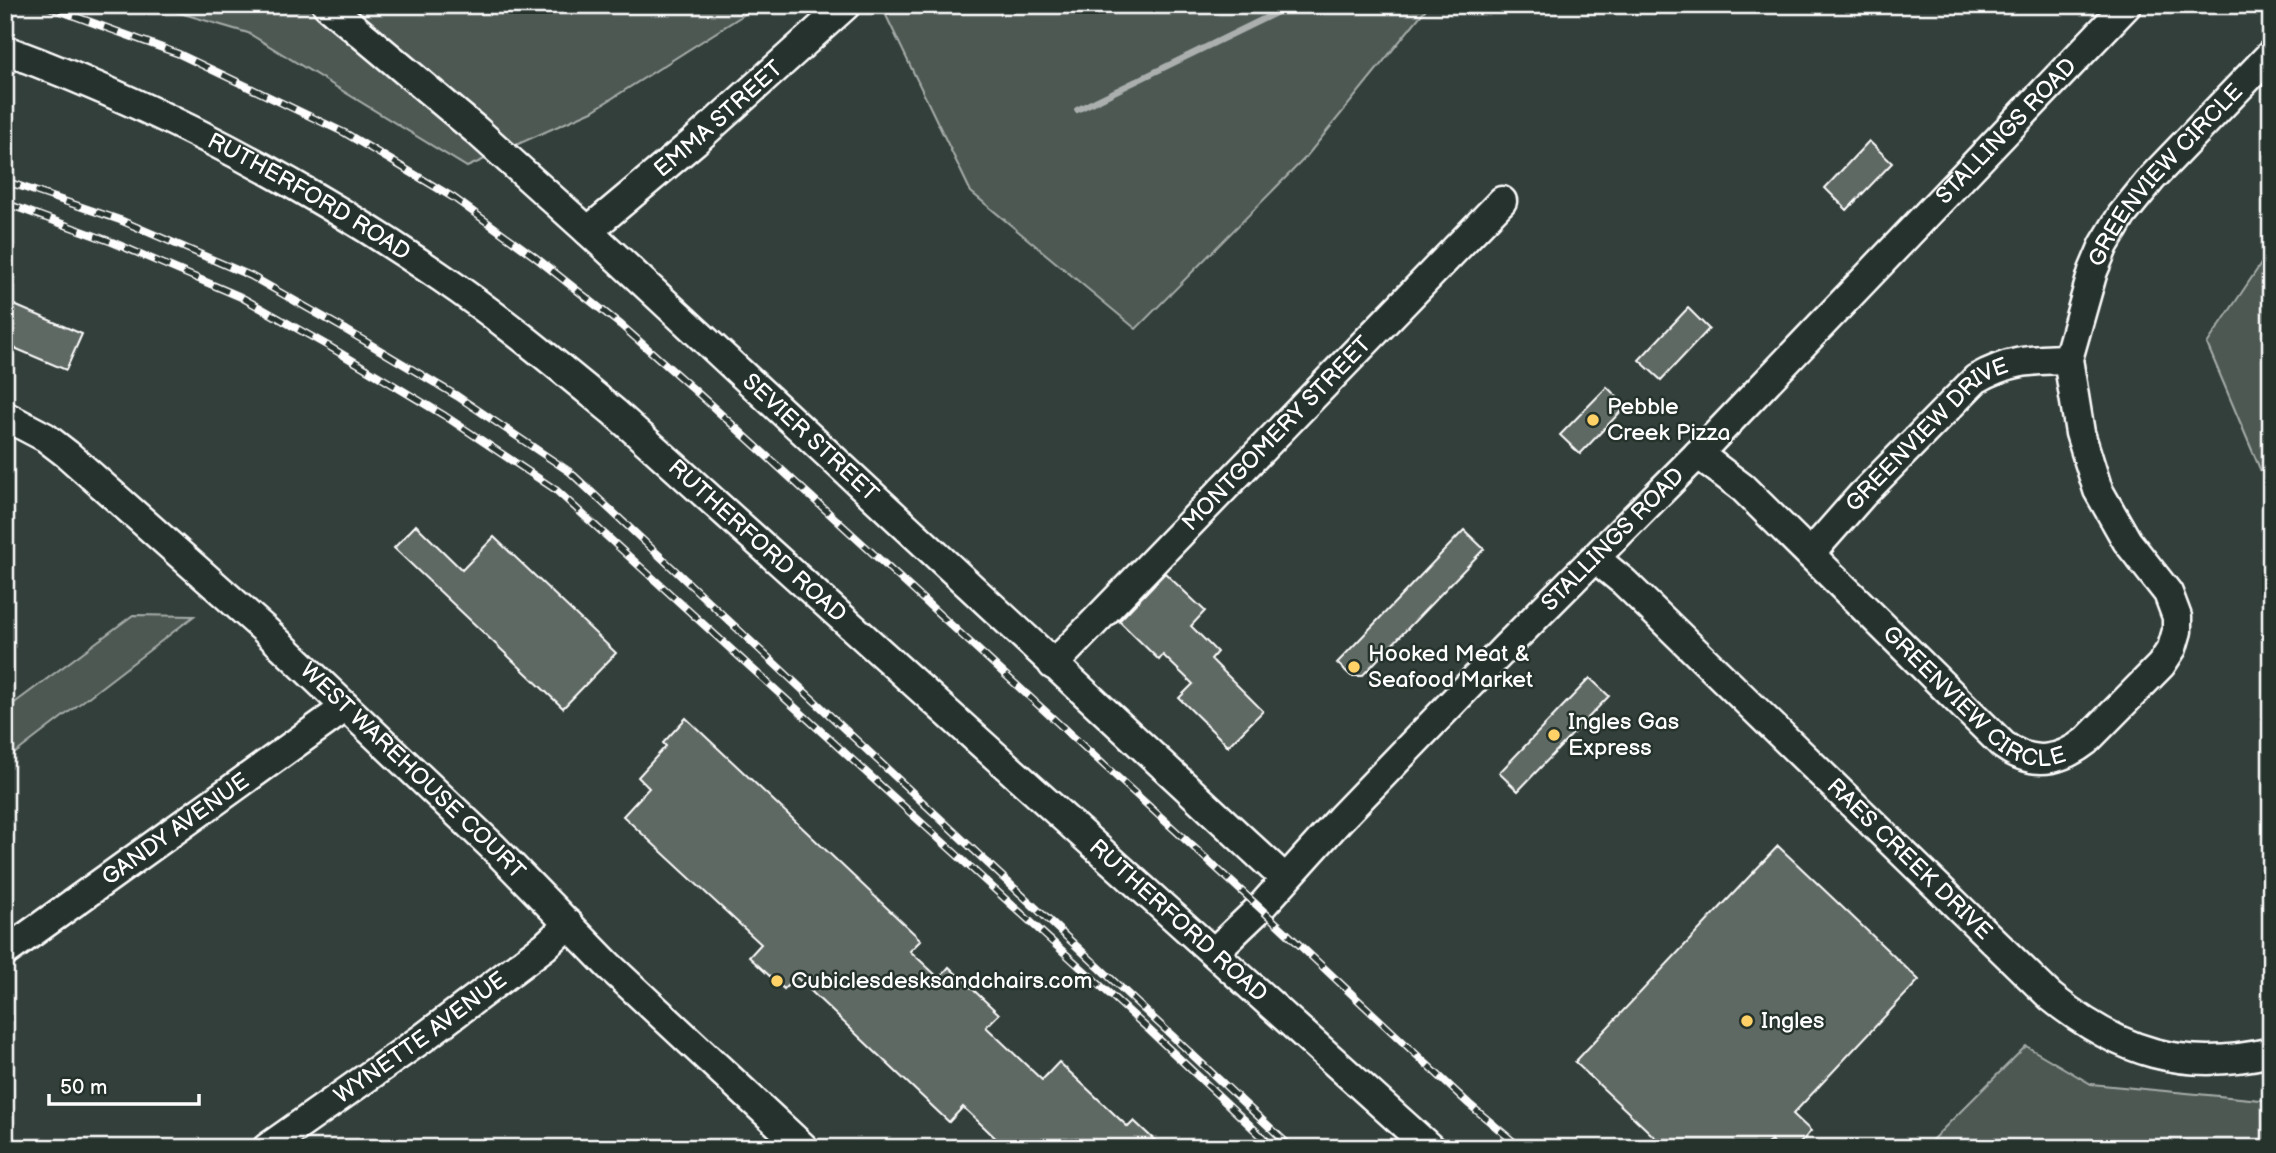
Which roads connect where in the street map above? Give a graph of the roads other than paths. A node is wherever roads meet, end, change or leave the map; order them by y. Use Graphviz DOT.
graph roads {
  1 [pos="327,5"];
  2 [pos="846,5"];
  3 [pos="2127,5"];
  4 [pos="5,50"];
  5 [pos="2271,54"];
  6 [pos="1502,201"];
  7 [pos="588,231"];
  8 [pos="2067,359"];
  9 [pos="5,416"];
  10 [pos="1699,454"];
  11 [pos="1810,554"];
  12 [pos="1596,559"];
  13 [pos="1053,665"];
  14 [pos="346,707"];
  15 [pos="1285,879"];
  16 [pos="569,924"];
  17 [pos="5,952"];
  18 [pos="1214,952"];
  19 [pos="2271,1052"];
  20 [pos="267,1148"];
  21 [pos="804,1148"];
  22 [pos="1430,1148"];
  1 -- 7 [label="street, SEVIER STREET"];
  2 -- 7 [label="street, EMMA STREET"];
  3 -- 10 [label="street, STALLINGS ROAD"];
  4 -- 18 [label="street, RUTHERFORD ROAD"];
  5 -- 8 [label="street, GREENVIEW CIRCLE"];
  6 -- 13 [label="street, MONTGOMERY STREET"];
  7 -- 13 [label="street, SEVIER STREET"];
  8 -- 11 [label="street, GREENVIEW DRIVE"];
  8 -- 11 [label="street, GREENVIEW CIRCLE"];
  9 -- 14 [label="street, WEST WAREHOUSE COURT"];
  10 -- 11 [label="street, GREENVIEW CIRCLE"];
  10 -- 12 [label="street, STALLINGS ROAD"];
  12 -- 15 [label="street, STALLINGS ROAD"];
  12 -- 19 [label="street, RAES CREEK DRIVE"];
  13 -- 15 [label="street, SEVIER STREET"];
  14 -- 16 [label="street, WEST WAREHOUSE COURT"];
  14 -- 17 [label="street, GANDY AVENUE"];
  15 -- 18 [label="street, STALLINGS ROAD"];
  16 -- 20 [label="street, WYNETTE AVENUE"];
  16 -- 21 [label="street, WEST WAREHOUSE COURT"];
  18 -- 22 [label="street, RUTHERFORD ROAD"];
}
